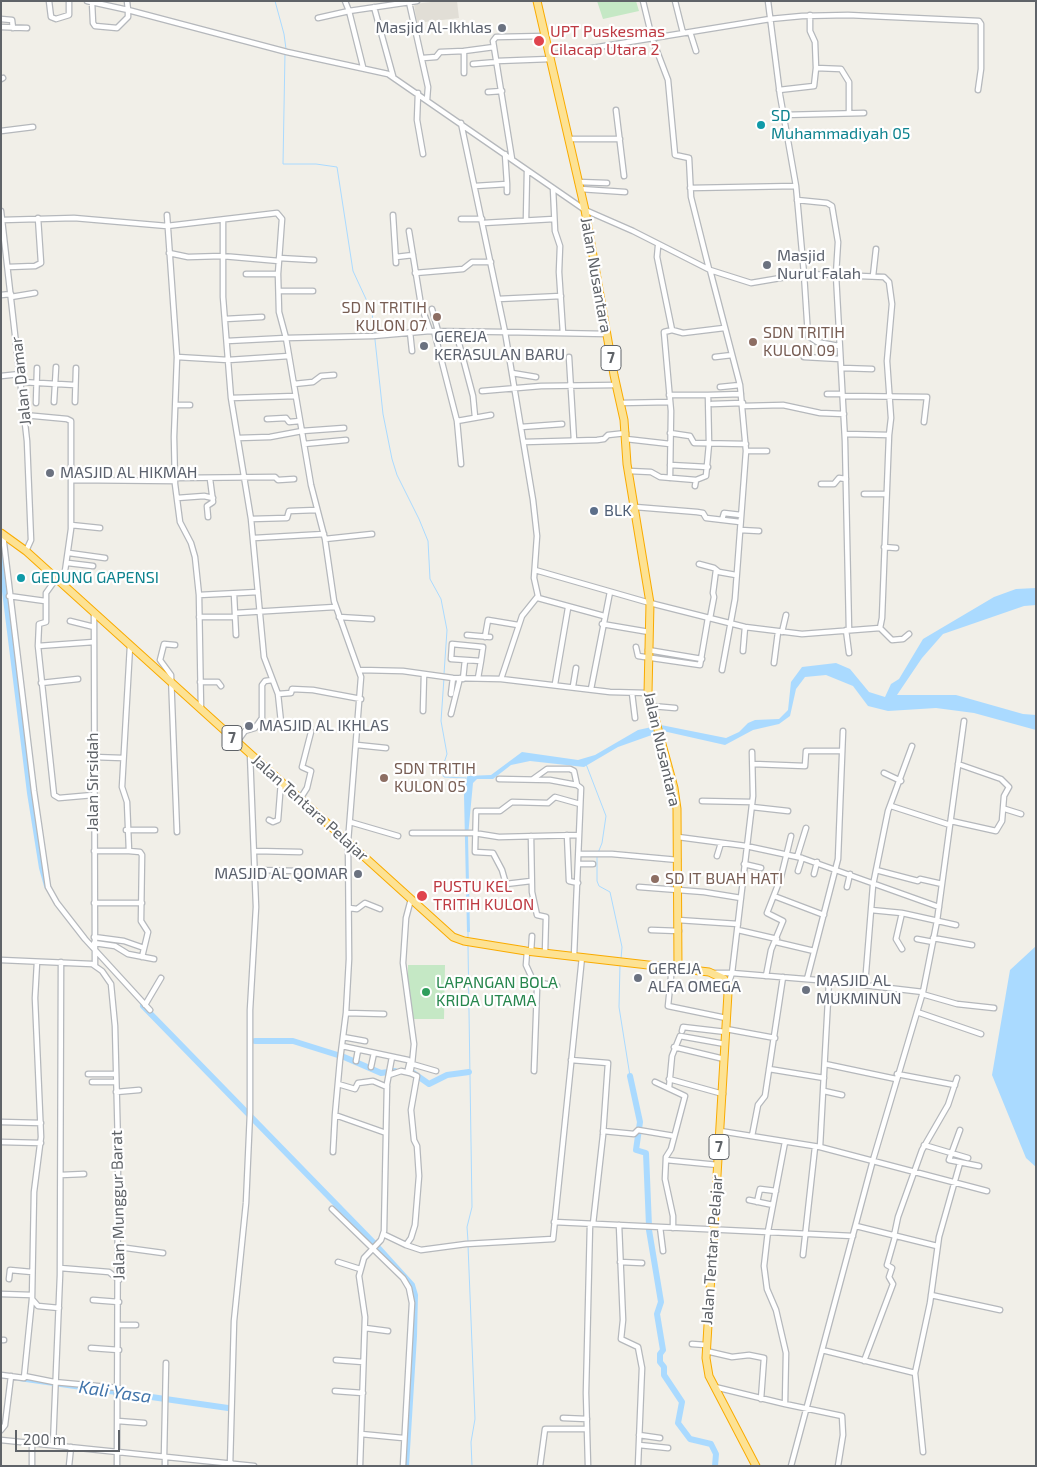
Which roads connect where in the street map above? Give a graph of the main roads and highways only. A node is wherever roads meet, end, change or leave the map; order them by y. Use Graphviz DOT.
graph roads {
  1 [pos="537,1"];
  2 [pos="2,533"];
  3 [pos="675,967"];
  4 [pos="727,1410"];
  5 [pos="756,1466"];
  6 [pos="761,1466"];
  1 -- 3 [label="highway, Jalan Nusantara / 7"];
  2 -- 3 [label="highway, Jalan Tentara Pelajar / 7"];
  3 -- 4 [label="highway, Jalan Tentara Pelajar / 7"];
  4 -- 5 [label="highway, Jalan Tentara Pelajar / 7"];
  4 -- 6 [label="highway, Jalan Tentara Pelajar / 7"];
}
